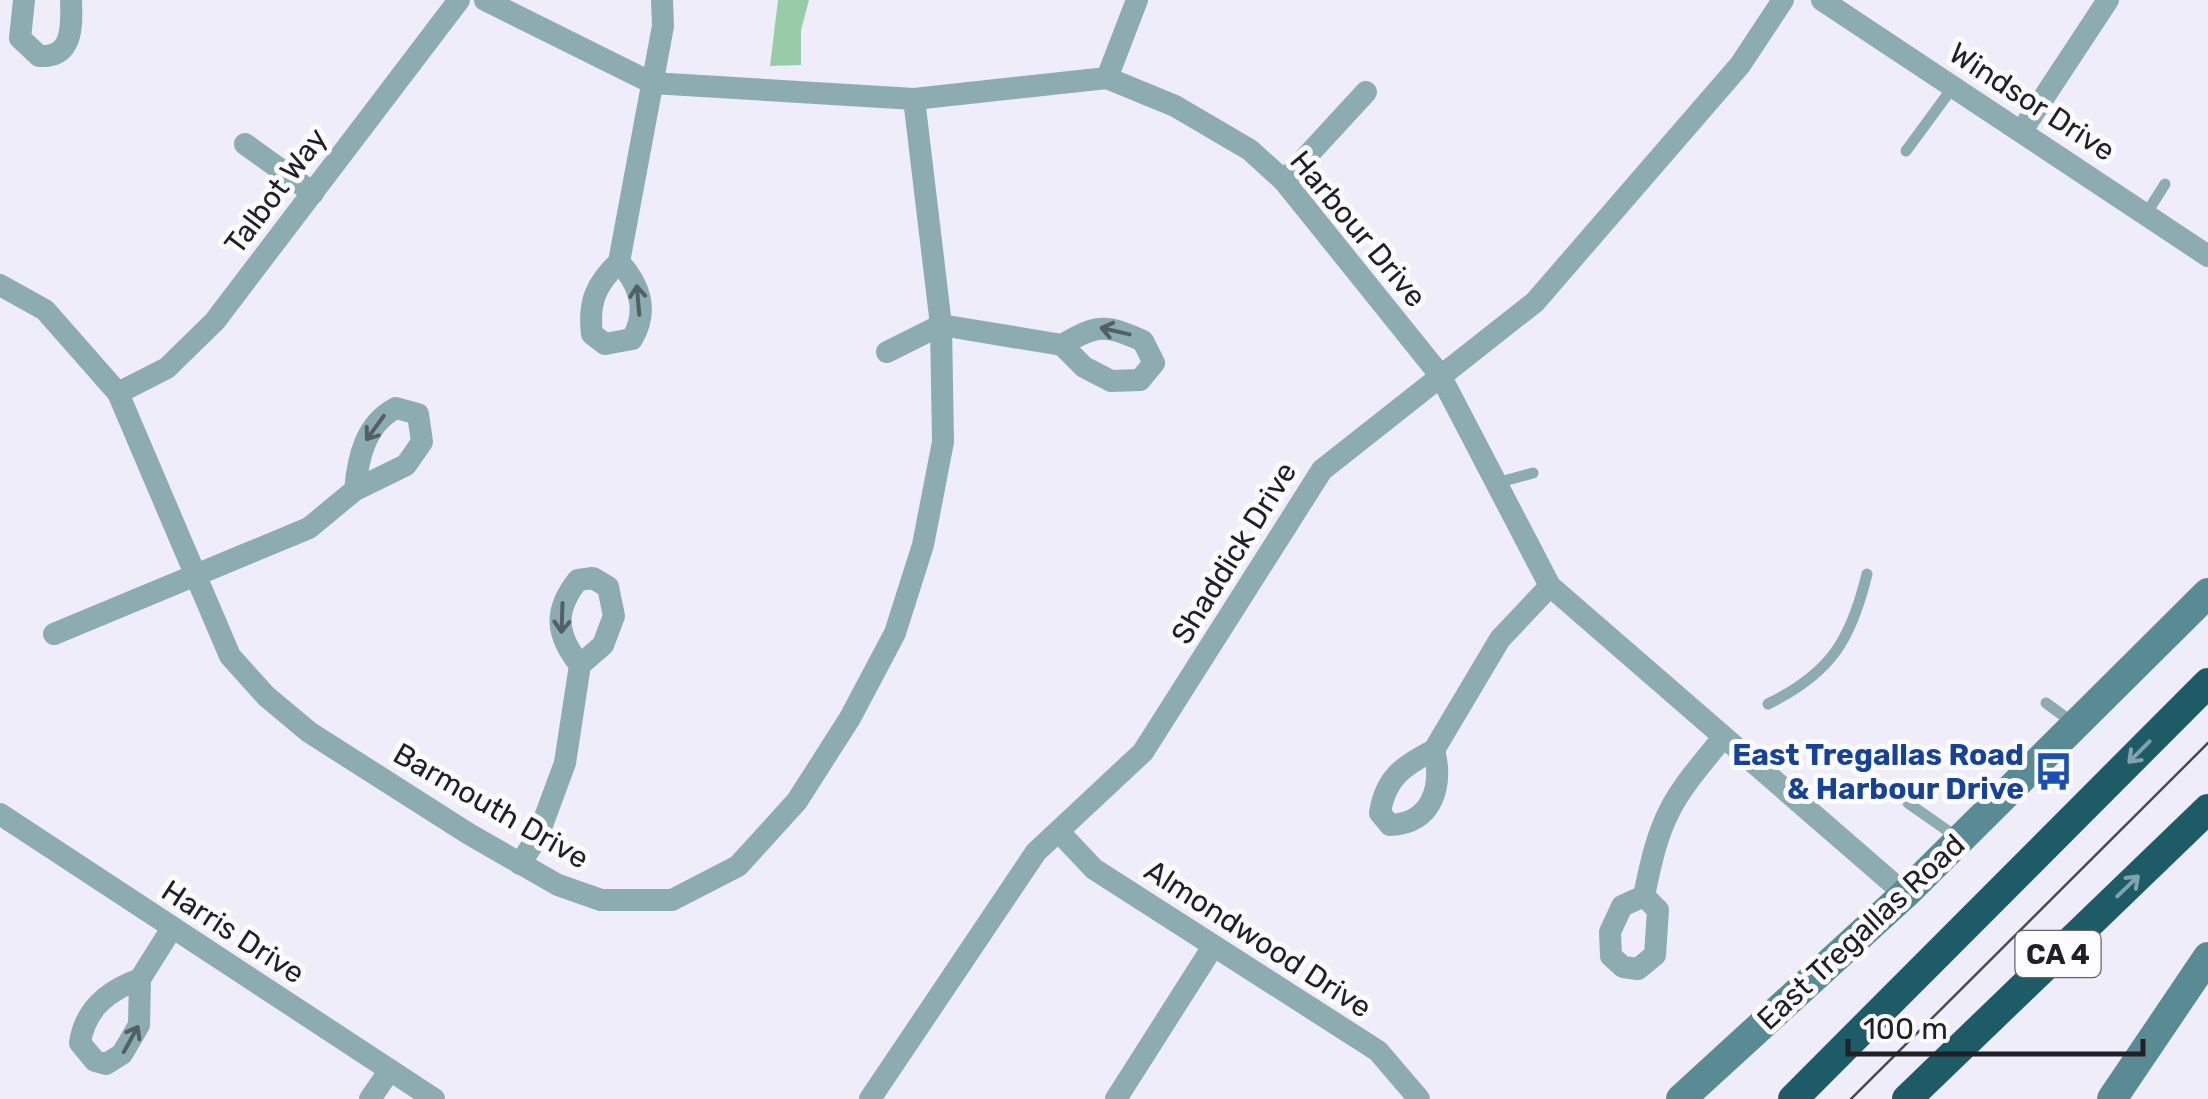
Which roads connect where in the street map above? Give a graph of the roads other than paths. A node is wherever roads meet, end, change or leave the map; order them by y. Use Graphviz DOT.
graph roads {
  1 [pos="24,0"];
  2 [pos="71,0"];
  3 [pos="459,0"];
  4 [pos="485,0"];
  5 [pos="662,0"];
  6 [pos="1138,0"];
  7 [pos="1783,0"];
  8 [pos="1822,0"];
  9 [pos="2108,0"];
  10 [pos="1107,78"];
  11 [pos="652,83"];
  12 [pos="1954,86"];
  13 [pos="1366,92"];
  14 [pos="914,99"];
  15 [pos="2023,129"];
  16 [pos="244,144"];
  17 [pos="1906,151"];
  18 [pos="1284,181"];
  19 [pos="2165,184"];
  20 [pos="313,193"];
  21 [pos="2146,214"];
  22 [pos="2208,256"];
  23 [pos="619,262"];
  24 [pos="0,286"];
  25 [pos="941,325"];
  26 [pos="1062,345"];
  27 [pos="887,352"];
  28 [pos="1440,375"];
  29 [pos="118,393"];
  30 [pos="1533,473"];
  31 [pos="1496,483"];
  32 [pos="355,490"];
  33 [pos="1867,574"];
  34 [pos="192,575"];
  35 [pos="1550,586"];
  36 [pos="2208,593"];
  37 [pos="54,634"];
  38 [pos="580,665"];
  39 [pos="2208,684"];
  40 [pos="1768,704"];
  41 [pos="2046,704"];
  42 [pos="2076,725"];
  43 [pos="1722,740"];
  44 [pos="1434,750"];
  45 [pos="1908,802"];
  46 [pos="2208,809"];
  47 [pos="0,814"];
  48 [pos="1060,833"];
  49 [pos="1960,840"];
  50 [pos="520,864"];
  51 [pos="1906,894"];
  52 [pos="1644,896"];
  53 [pos="172,928"];
  54 [pos="1212,948"];
  55 [pos="2208,957"];
  56 [pos="140,979"];
  57 [pos="390,1070"];
  58 [pos="2118,1097"];
  59 [pos="370,1099"];
  60 [pos="434,1099"];
  61 [pos="870,1099"];
  62 [pos="1116,1099"];
  63 [pos="1419,1099"];
  64 [pos="1680,1099"];
  65 [pos="1793,1099"];
  66 [pos="1907,1099"];
  1 -- 2 [label="street"];
  3 -- 20 [label="street, Talbot Way"];
  4 -- 11 [label="street, Harbour Drive"];
  5 -- 11 [label="street"];
  6 -- 10 [label="street"];
  7 -- 28 [label="street, Shaddick Drive"];
  8 -- 12 [label="street, Windsor Drive"];
  9 -- 15 [label="street"];
  10 -- 14 [label="street, Harbour Drive"];
  10 -- 18 [label="street, Harbour Drive"];
  11 -- 14 [label="street, Harbour Drive"];
  11 -- 23 [label="street"];
  12 -- 15 [label="street, Windsor Drive"];
  12 -- 17 [label="lane"];
  13 -- 18 [label="street"];
  14 -- 25 [label="street, Barmouth Drive"];
  15 -- 21 [label="street, Windsor Drive"];
  16 -- 20 [label="street"];
  18 -- 28 [label="street, Harbour Drive"];
  19 -- 21 [label="lane"];
  20 -- 29 [label="street, Talbot Way"];
  21 -- 22 [label="street, Windsor Drive"];
  24 -- 29 [label="street, Barmouth Drive"];
  25 -- 26 [label="street"];
  25 -- 27 [label="street"];
  25 -- 50 [label="street, Barmouth Drive"];
  28 -- 31 [label="street, Harbour Drive"];
  28 -- 48 [label="street, Shaddick Drive"];
  29 -- 34 [label="street, Barmouth Drive"];
  30 -- 31 [label="lane"];
  31 -- 35 [label="street, Harbour Drive"];
  32 -- 34 [label="street"];
  33 -- 40 [label="lane"];
  34 -- 37 [label="street"];
  34 -- 50 [label="street, Barmouth Drive"];
  35 -- 43 [label="street, Harbour Drive"];
  35 -- 44 [label="street"];
  36 -- 42 [label="street, East Tregallas Road"];
  38 -- 50 [label="street"];
  39 -- 65 [label="highway, CA 4, one-way"];
  41 -- 42 [label="lane"];
  42 -- 49 [label="street, East Tregallas Road"];
  43 -- 51 [label="street, Harbour Drive"];
  43 -- 52 [label="street"];
  45 -- 49 [label="lane"];
  66 -- 46 [label="highway, CA 4, one-way"];
  47 -- 53 [label="street, Harris Drive"];
  48 -- 54 [label="street, Almondwood Drive"];
  48 -- 61 [label="street, Shaddick Drive"];
  49 -- 51 [label="street, East Tregallas Road"];
  51 -- 64 [label="street, East Tregallas Road"];
  53 -- 56 [label="street"];
  53 -- 57 [label="street, Harris Drive"];
  54 -- 62 [label="street"];
  54 -- 63 [label="street, Almondwood Drive"];
  55 -- 58 [label="street"];
  57 -- 59 [label="street"];
  57 -- 60 [label="street, Harris Drive"];
}
